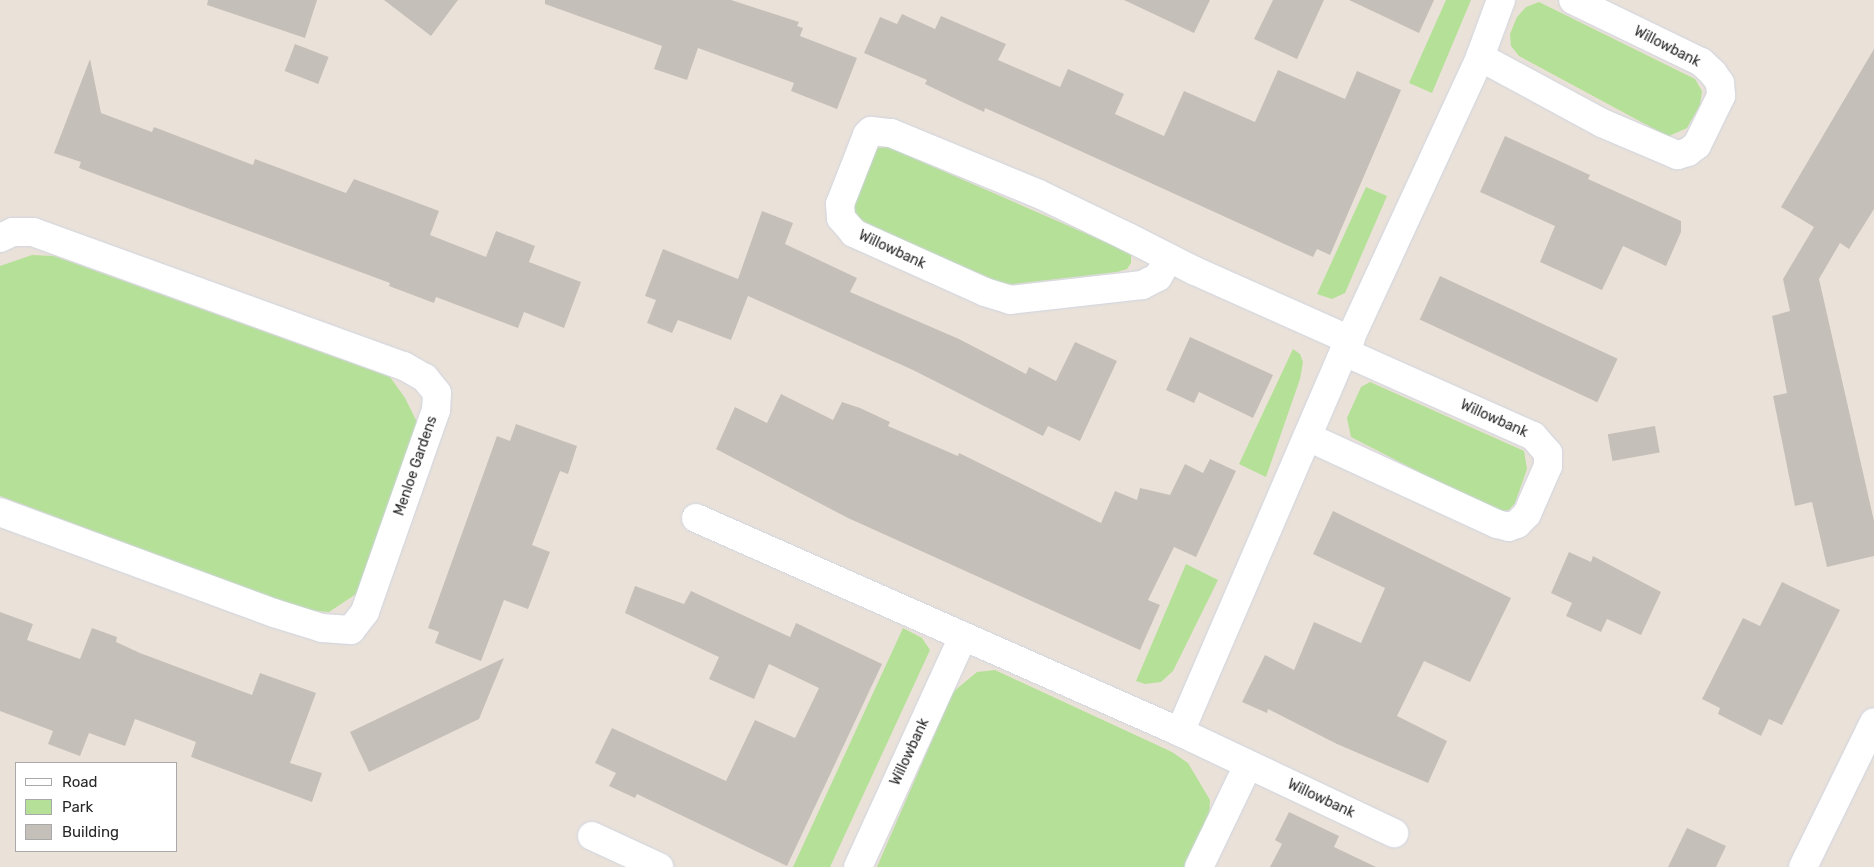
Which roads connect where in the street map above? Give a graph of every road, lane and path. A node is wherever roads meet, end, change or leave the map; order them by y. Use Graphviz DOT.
graph roads {
  1 [pos="1501,0"];
  2 [pos="1573,0"];
  3 [pos="1480,57"];
  4 [pos="0,238"];
  5 [pos="1169,258"];
  6 [pos="1347,346"];
  7 [pos="1308,436"];
  8 [pos="0,512"];
  9 [pos="696,518"];
  10 [pos="963,637"];
  11 [pos="1874,722"];
  12 [pos="1180,732"];
  13 [pos="1248,765"];
  14 [pos="1394,833"];
  15 [pos="592,836"];
  16 [pos="659,867"];
  17 [pos="858,867"];
  18 [pos="1199,867"];
  19 [pos="1803,867"];
  1 -- 3 [label="street"];
  2 -- 3 [label="street, Willowbank"];
  3 -- 6 [label="street"];
  4 -- 8 [label="street, Menloe Gardens"];
  5 -- 5 [label="street, Willowbank"];
  5 -- 6 [label="street, Willowbank"];
  6 -- 7 [label="street"];
  6 -- 7 [label="street, Willowbank"];
  7 -- 12 [label="street"];
  9 -- 10 [label="street, Willowbank"];
  10 -- 12 [label="street, Willowbank"];
  10 -- 17 [label="street, Willowbank"];
  11 -- 19 [label="street"];
  12 -- 13 [label="street, Willowbank"];
  13 -- 14 [label="street, Willowbank"];
  13 -- 18 [label="street"];
  15 -- 16 [label="street"];
}
